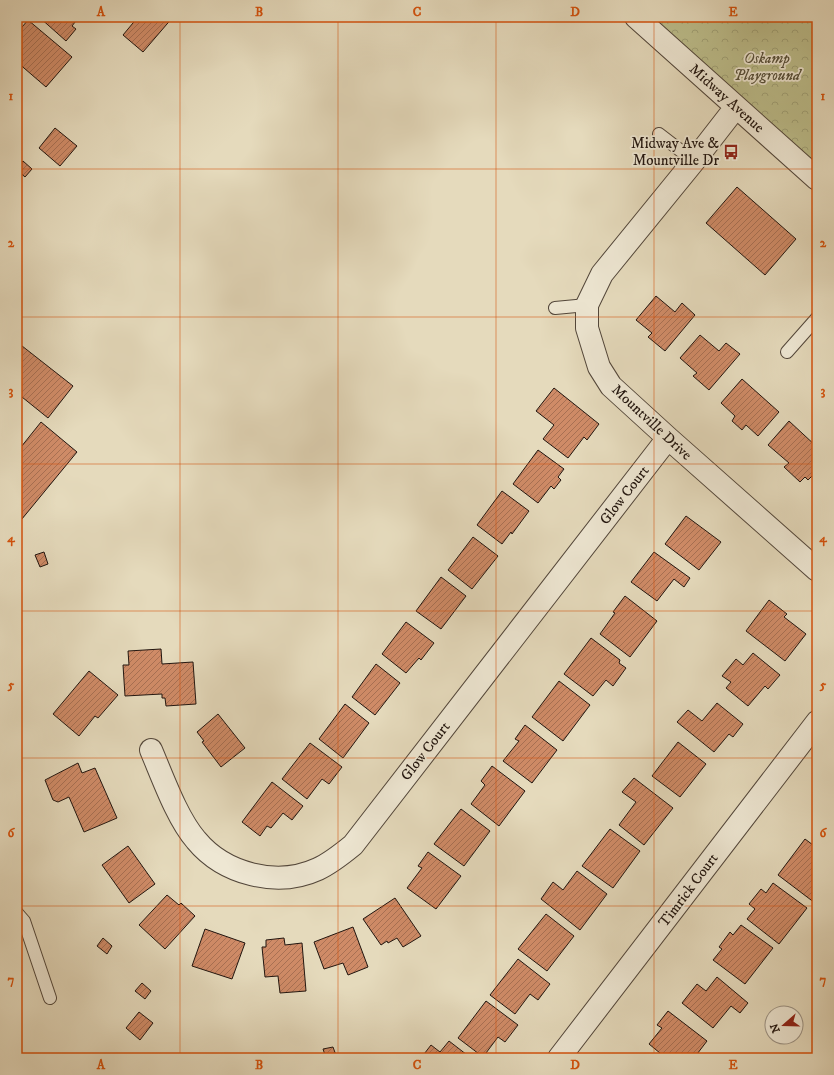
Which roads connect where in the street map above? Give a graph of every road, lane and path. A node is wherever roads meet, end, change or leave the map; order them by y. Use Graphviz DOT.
graph roads {
  1 [pos="636,17"];
  2 [pos="736,107"];
  3 [pos="659,134"];
  4 [pos="694,161"];
  5 [pos="817,179"];
  6 [pos="587,305"];
  7 [pos="555,308"];
  8 [pos="817,318"];
  9 [pos="787,352"];
  10 [pos="668,438"];
  11 [pos="817,570"];
  12 [pos="817,722"];
  13 [pos="151,750"];
  14 [pos="17,913"];
  15 [pos="50,998"];
  16 [pos="560,1058"];
  1 -- 2 [label="street, Midway Avenue"];
  2 -- 4 [label="street, Mountville Drive"];
  2 -- 5 [label="street, Midway Avenue"];
  3 -- 4 [label="lane"];
  4 -- 6 [label="street, Mountville Drive"];
  6 -- 7 [label="lane"];
  6 -- 10 [label="street, Mountville Drive"];
  8 -- 9 [label="lane"];
  10 -- 11 [label="street, Mountville Drive"];
  10 -- 13 [label="street, Glow Court"];
  12 -- 16 [label="street, Timrick Court"];
  14 -- 15 [label="lane"];
}
